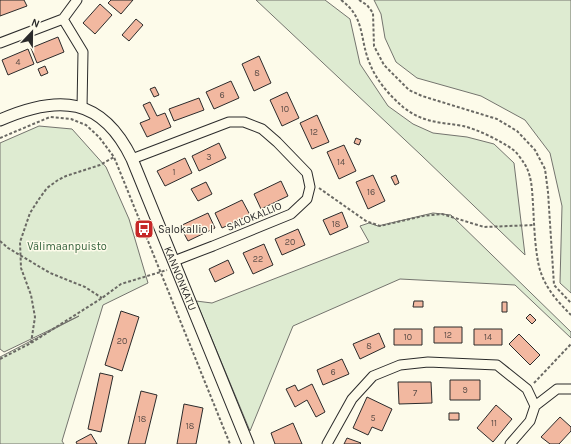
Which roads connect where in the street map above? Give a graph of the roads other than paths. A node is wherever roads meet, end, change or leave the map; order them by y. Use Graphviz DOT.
graph roads {
  1 [pos="77,0"];
  2 [pos="63,19"];
  3 [pos="0,43"];
  4 [pos="82,108"];
  5 [pos="0,120"];
  6 [pos="132,160"];
  7 [pos="175,264"];
  8 [pos="571,389"];
  9 [pos="535,406"];
  10 [pos="248,444"];
  11 [pos="327,444"];
  12 [pos="510,444"];
  1 -- 2 [label="street"];
  2 -- 3 [label="street"];
  2 -- 4 [label="street"];
  4 -- 5 [label="street, KANNONKATU"];
  4 -- 6 [label="street, KANNONKATU"];
  6 -- 7 [label="street, KANNONKATU"];
  6 -- 7 [label="street, SALOKALLIO"];
  7 -- 10 [label="street, KANNONKATU"];
  8 -- 9 [label="street"];
  9 -- 11 [label="street"];
  9 -- 12 [label="street"];
}
